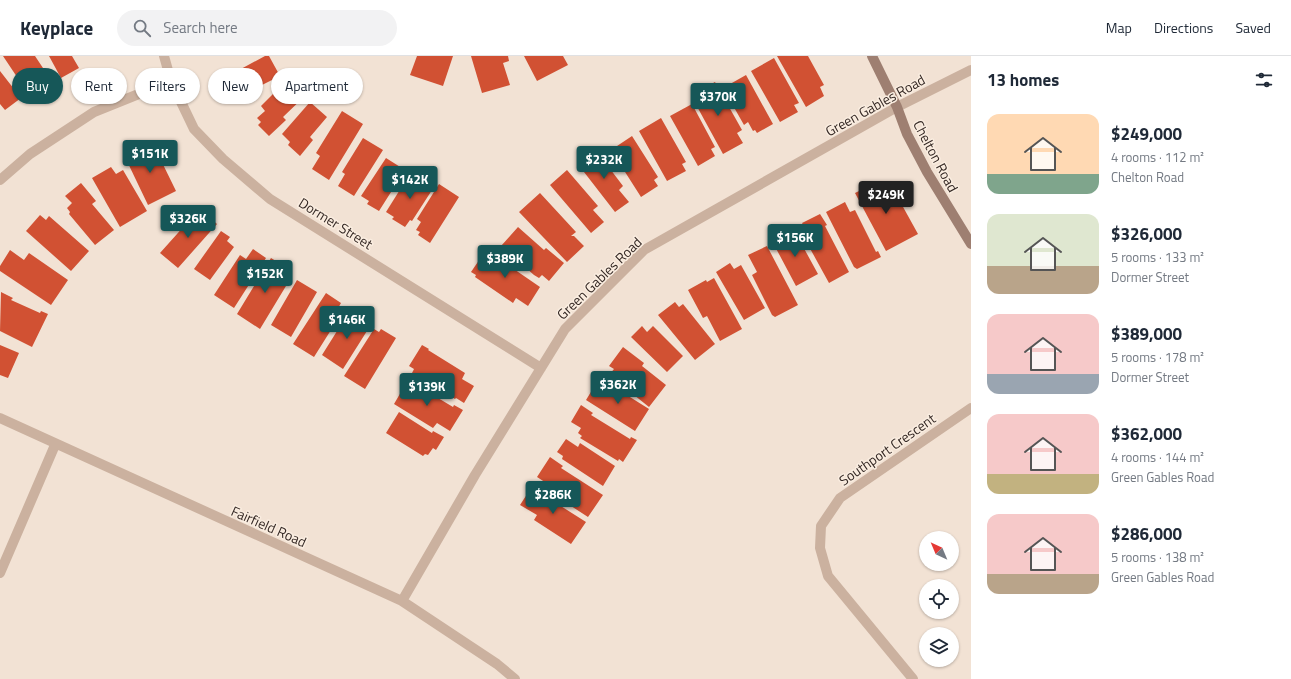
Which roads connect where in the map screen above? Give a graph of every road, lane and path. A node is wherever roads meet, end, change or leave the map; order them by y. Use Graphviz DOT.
graph roads {
  1 [pos="164,56"];
  2 [pos="872,56"];
  3 [pos="167,68"];
  4 [pos="971,70"];
  5 [pos="135,95"];
  6 [pos="182,104"];
  7 [pos="897,107"];
  8 [pos="0,178"];
  9 [pos="971,244"];
  10 [pos="541,368"];
  11 [pos="971,408"];
  12 [pos="0,418"];
  13 [pos="56,445"];
  14 [pos="0,573"];
  15 [pos="402,601"];
  16 [pos="515,679"];
  17 [pos="913,679"];
  1 -- 3 [label="street, Dormer Street"];
  2 -- 7 [label="street, Chelton Road"];
  4 -- 7 [label="street, Green Gables Road"];
  5 -- 8 [label="street"];
  6 -- 10 [label="street, Dormer Street"];
  7 -- 9 [label="street, Chelton Road"];
  7 -- 10 [label="street, Green Gables Road"];
  10 -- 15 [label="street, Green Gables Road"];
  11 -- 17 [label="street, Southport Crescent"];
  12 -- 13 [label="street, Fairfield Road"];
  13 -- 14 [label="street"];
  13 -- 15 [label="street, Fairfield Road"];
  15 -- 16 [label="street, Fairfield Road"];
}
